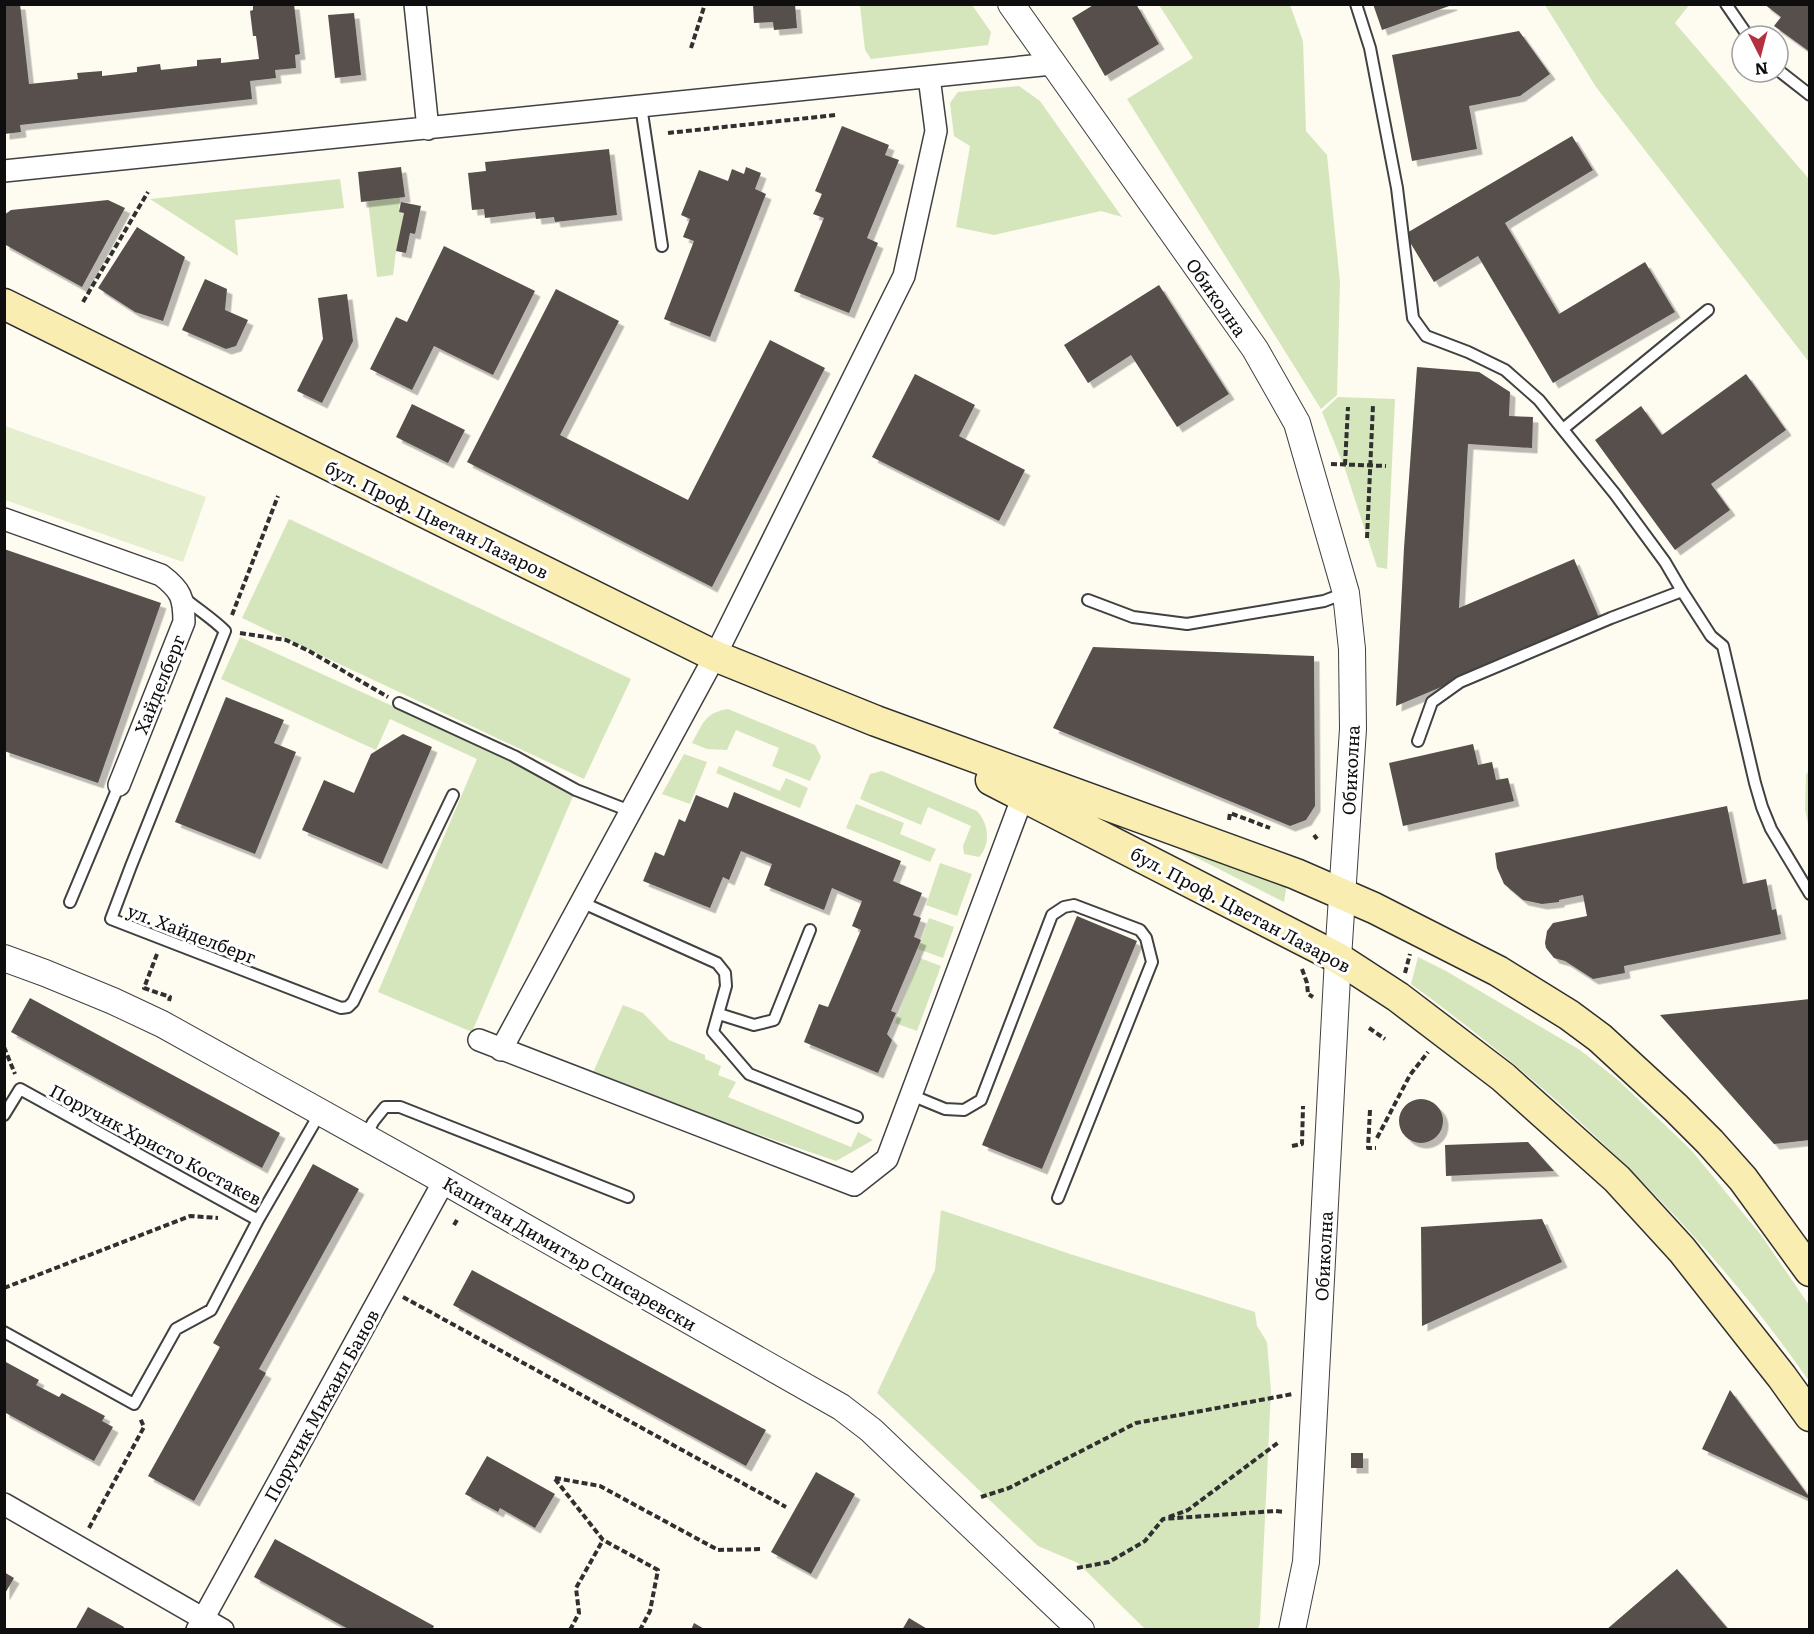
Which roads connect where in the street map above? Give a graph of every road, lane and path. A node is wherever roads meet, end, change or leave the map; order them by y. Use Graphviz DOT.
graph roads {
  1 [pos="415,4"];
  2 [pos="705,4"];
  3 [pos="1011,4"];
  4 [pos="1356,4"];
  5 [pos="1726,4"];
  6 [pos="1740,24"];
  7 [pos="691,48"];
  8 [pos="1052,64"];
  9 [pos="929,77"];
  10 [pos="1790,80"];
  11 [pos="1809,95"];
  12 [pos="641,106"];
  13 [pos="836,115"];
  14 [pos="428,129"];
  15 [pos="668,133"];
  16 [pos="4,171"];
  17 [pos="148,192"];
  18 [pos="662,246"];
  19 [pos="83,302"];
  20 [pos="4,304"];
  21 [pos="1708,310"];
  22 [pos="1373,405"];
  23 [pos="1348,406"];
  24 [pos="1563,429"];
  25 [pos="1328,464"];
  26 [pos="1345,465"];
  27 [pos="1370,466"];
  28 [pos="1386,466"];
  29 [pos="278,496"];
  30 [pos="4,519"];
  31 [pos="1367,538"];
  32 [pos="1682,591"];
  33 [pos="1346,593"];
  34 [pos="182,597"];
  35 [pos="1088,600"];
  36 [pos="225,631"];
  37 [pos="715,656"];
  38 [pos="399,703"];
  39 [pos="876,721"];
  40 [pos="1418,741"];
  41 [pos="119,785"];
  42 [pos="453,795"];
  43 [pos="1023,796"];
  44 [pos="630,811"];
  45 [pos="1229,820"];
  46 [pos="1270,828"];
  47 [pos="1342,894"];
  48 [pos="1809,894"];
  49 [pos="69,902"];
  50 [pos="581,902"];
  51 [pos="810,930"];
  52 [pos="1416,930"];
  53 [pos="157,953"];
  54 [pos="4,958"];
  55 [pos="1338,958"];
  56 [pos="1299,964"];
  57 [pos="1308,994"];
  58 [pos="170,997"];
  59 [pos="1398,997"];
  60 [pos="719,1014"];
  61 [pos="1369,1028"];
  62 [pos="1385,1039"];
  63 [pos="478,1040"];
  64 [pos="1432,1046"];
  65 [pos="4,1047"];
  66 [pos="501,1050"];
  67 [pos="20,1089"];
  68 [pos="911,1095"];
  69 [pos="1303,1106"];
  70 [pos="1370,1110"];
  71 [pos="320,1113"];
  72 [pos="4,1115"];
  73 [pos="857,1117"];
  74 [pos="365,1138"];
  75 [pos="1377,1138"];
  76 [pos="1292,1146"];
  77 [pos="1376,1148"];
  78 [pos="444,1181"];
  79 [pos="628,1197"];
  80 [pos="1059,1198"];
  81 [pos="258,1220"];
  82 [pos="1809,1271"];
  83 [pos="386,1287"];
  84 [pos="4,1288"];
  85 [pos="4,1332"];
  86 [pos="1296,1394"];
  87 [pos="134,1404"];
  88 [pos="1809,1416"];
  89 [pos="1279,1442"];
  90 [pos="981,1497"];
  91 [pos="4,1504"];
  92 [pos="786,1507"];
  93 [pos="1285,1512"];
  94 [pos="1163,1519"];
  95 [pos="603,1540"];
  96 [pos="78,1547"];
  97 [pos="763,1549"];
  98 [pos="1077,1568"];
  99 [pos="200,1624"];
  100 [pos="223,1629"];
  101 [pos="570,1629"];
  102 [pos="640,1629"];
  103 [pos="1081,1629"];
  104 [pos="1292,1629"];
  1 -- 14 [label="street"];
  2 -- 7 [label="path"];
  3 -- 8 [label="street, Обиколна"];
  4 -- 24 [label="lane"];
  5 -- 6 [label="lane"];
  8 -- 9 [label="street"];
  8 -- 33 [label="street, Обиколна"];
  9 -- 12 [label="street"];
  9 -- 37 [label="street"];
  10 -- 11 [label="lane"];
  12 -- 14 [label="street"];
  12 -- 18 [label="lane"];
  13 -- 15 [label="path"];
  14 -- 16 [label="street"];
  17 -- 19 [label="path"];
  20 -- 37 [label="main road, бул. Проф. Цветан Лазаров"];
  21 -- 24 [label="lane"];
  22 -- 27 [label="path"];
  23 -- 26 [label="path"];
  24 -- 32 [label="lane"];
  25 -- 26 [label="path"];
  26 -- 27 [label="path"];
  27 -- 28 [label="path"];
  27 -- 31 [label="path"];
  29 -- 36 [label="path"];
  30 -- 34 [label="street"];
  32 -- 40 [label="lane"];
  32 -- 48 [label="lane"];
  33 -- 35 [label="lane"];
  33 -- 47 [label="street, Обиколна"];
  34 -- 36 [label="lane"];
  34 -- 41 [label="street, Хайделберг"];
  36 -- 38 [label="path"];
  36 -- 42 [label="lane, ул. Хайделберг"];
  37 -- 39 [label="main road, бул. Проф. Цветан Лазаров"];
  37 -- 44 [label="street"];
  38 -- 44 [label="lane"];
  39 -- 43 [label="main road, бул. Проф. Цветан Лазаров"];
  39 -- 47 [label="main road, бул. Проф. Цветан Лазаров"];
  41 -- 49 [label="lane"];
  43 -- 55 [label="main road, бул. Проф. Цветан Лазаров"];
  43 -- 68 [label="street"];
  44 -- 50 [label="street"];
  45 -- 46 [label="path"];
  47 -- 52 [label="main road, бул. Проф. Цветан Лазаров"];
  47 -- 55 [label="street, Обиколна"];
  50 -- 60 [label="lane"];
  50 -- 66 [label="street"];
  51 -- 60 [label="lane"];
  52 -- 59 [label="path"];
  52 -- 82 [label="main road, бул. Проф. Цветан Лазаров"];
  53 -- 58 [label="path"];
  54 -- 71 [label="street, Капитан Димитър Списаревски"];
  55 -- 59 [label="main road, бул. Проф. Цветан Лазаров"];
  55 -- 104 [label="street, Обиколна"];
  56 -- 57 [label="path"];
  59 -- 88 [label="main road, бул. Проф. Цветан Лазаров"];
  60 -- 73 [label="lane"];
  61 -- 62 [label="path"];
  63 -- 66 [label="street"];
  64 -- 75 [label="path"];
  65 -- 67 [label="path"];
  66 -- 68 [label="street"];
  67 -- 72 [label="lane"];
  67 -- 81 [label="lane, Поручик Христо Костакев"];
  68 -- 80 [label="lane"];
  69 -- 76 [label="path"];
  70 -- 77 [label="path"];
  71 -- 74 [label="street, Капитан Димитър Списаревски"];
  71 -- 81 [label="lane, Поручик Христо Костакев"];
  74 -- 78 [label="street, Капитан Димитър Списаревски"];
  74 -- 79 [label="lane"];
  78 -- 83 [label="street, Поручик Михаил Банов"];
  78 -- 103 [label="street, Капитан Димитър Списаревски"];
  81 -- 84 [label="path"];
  81 -- 87 [label="lane"];
  83 -- 92 [label="path"];
  83 -- 99 [label="street, Поручик Михаил Банов"];
  85 -- 87 [label="lane"];
  86 -- 90 [label="path"];
  87 -- 96 [label="path"];
  89 -- 94 [label="path"];
  91 -- 96 [label="street"];
  93 -- 94 [label="path"];
  94 -- 98 [label="path"];
  95 -- 97 [label="path"];
  95 -- 101 [label="path"];
  95 -- 102 [label="path"];
  96 -- 99 [label="street"];
  99 -- 100 [label="street"];
}
